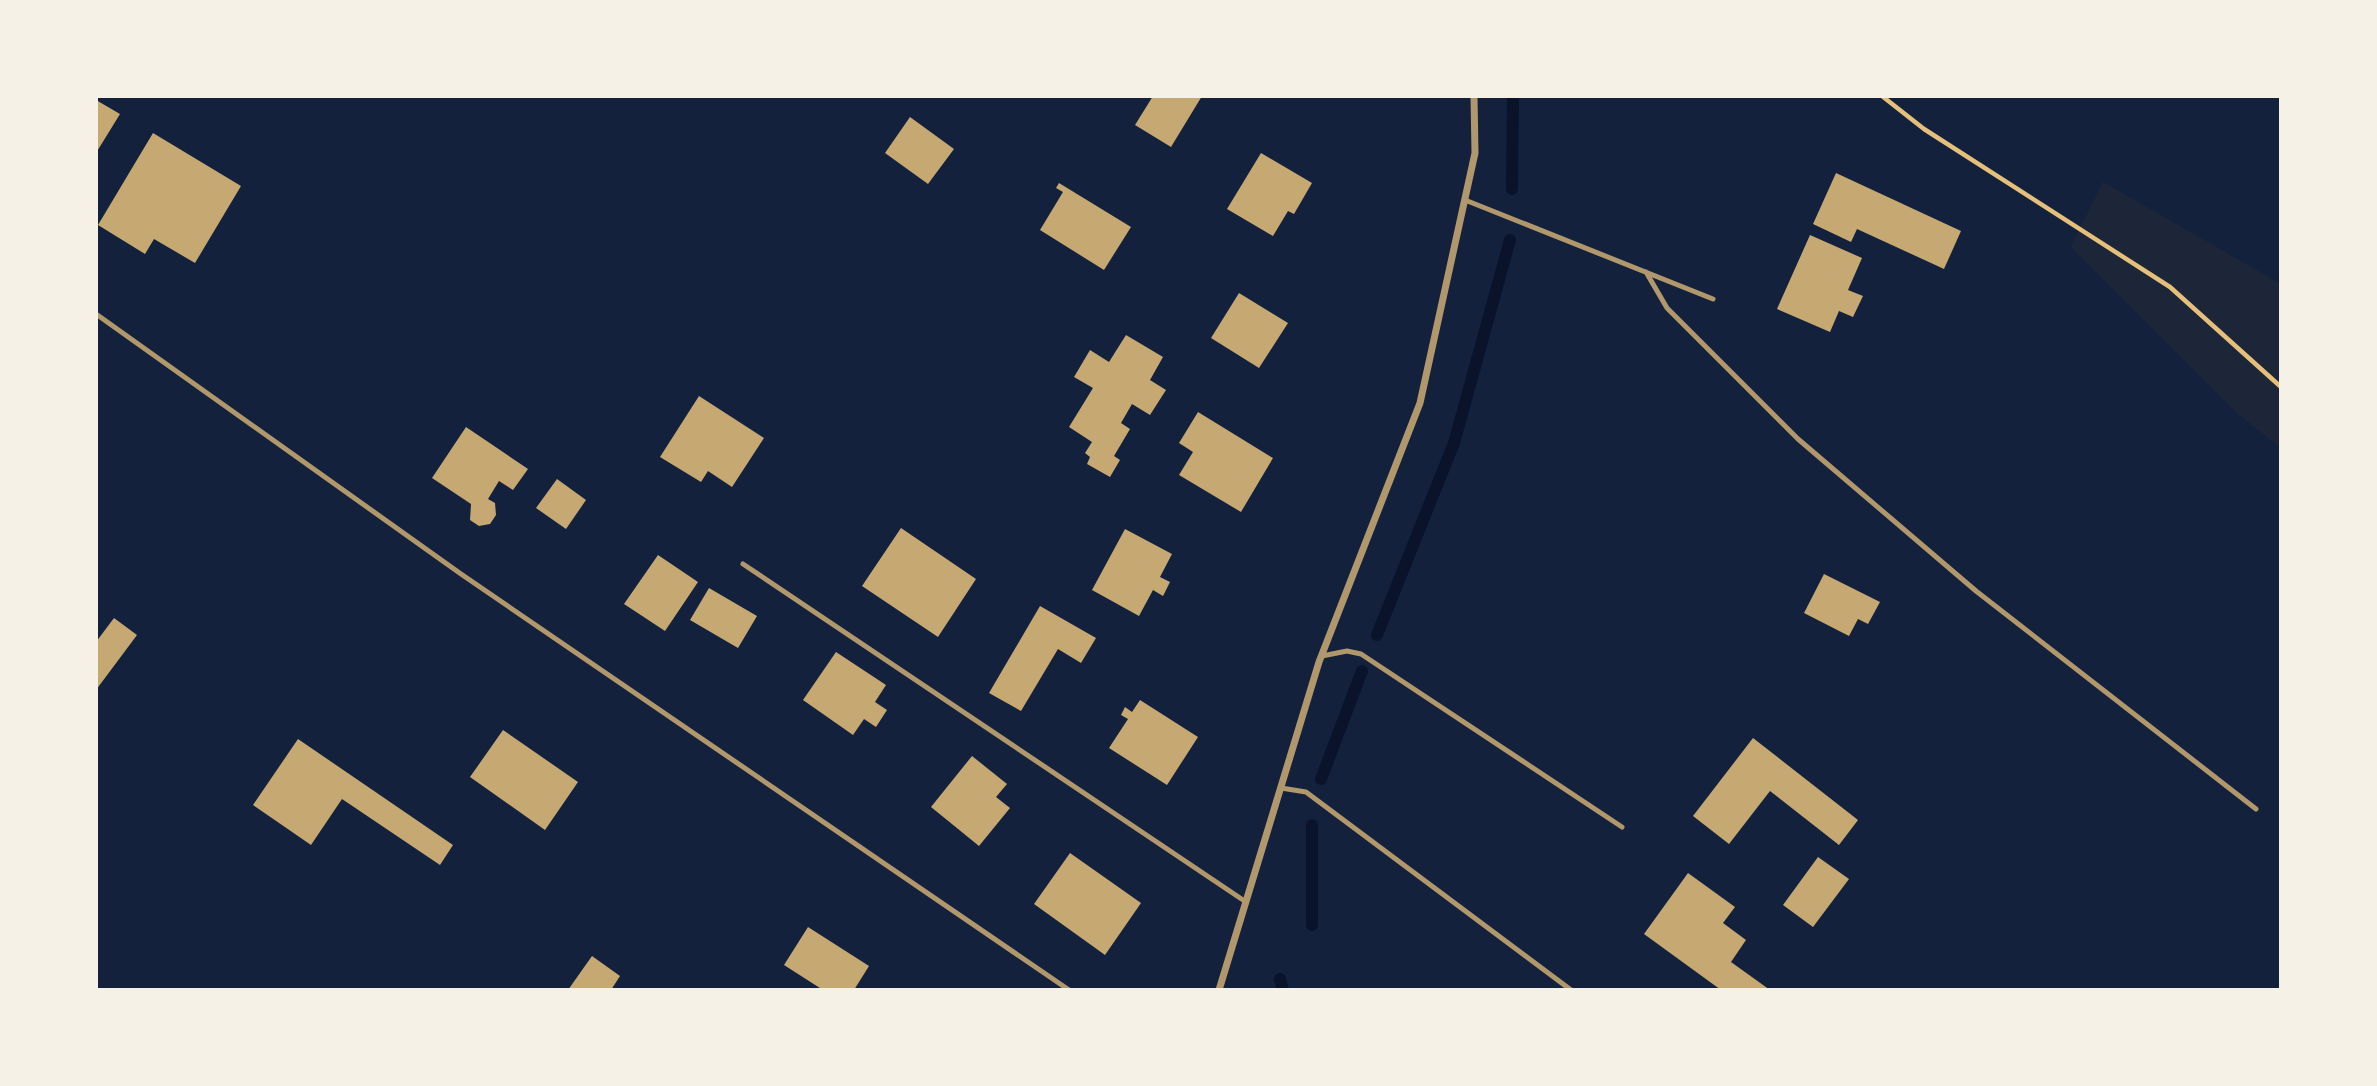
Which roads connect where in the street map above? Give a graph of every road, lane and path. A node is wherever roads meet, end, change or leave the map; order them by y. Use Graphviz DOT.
graph roads {
  1 [pos="1474,96"];
  2 [pos="1882,96"];
  3 [pos="1465,200"];
  4 [pos="1646,272"];
  5 [pos="1713,299"];
  6 [pos="96,314"];
  7 [pos="2281,387"];
  8 [pos="743,565"];
  9 [pos="1322,656"];
  10 [pos="1281,788"];
  11 [pos="2256,809"];
  12 [pos="1622,827"];
  13 [pos="1246,902"];
  14 [pos="1069,990"];
  15 [pos="1219,990"];
  16 [pos="1571,990"];
  1 -- 3 [label="street"];
  2 -- 7 [label="path"];
  3 -- 4 [label="lane"];
  3 -- 9 [label="street"];
  4 -- 5 [label="lane"];
  4 -- 11 [label="lane"];
  6 -- 14 [label="lane"];
  8 -- 13 [label="lane"];
  9 -- 10 [label="street"];
  9 -- 12 [label="lane"];
  10 -- 13 [label="street"];
  10 -- 16 [label="lane"];
  13 -- 15 [label="street"];
}
